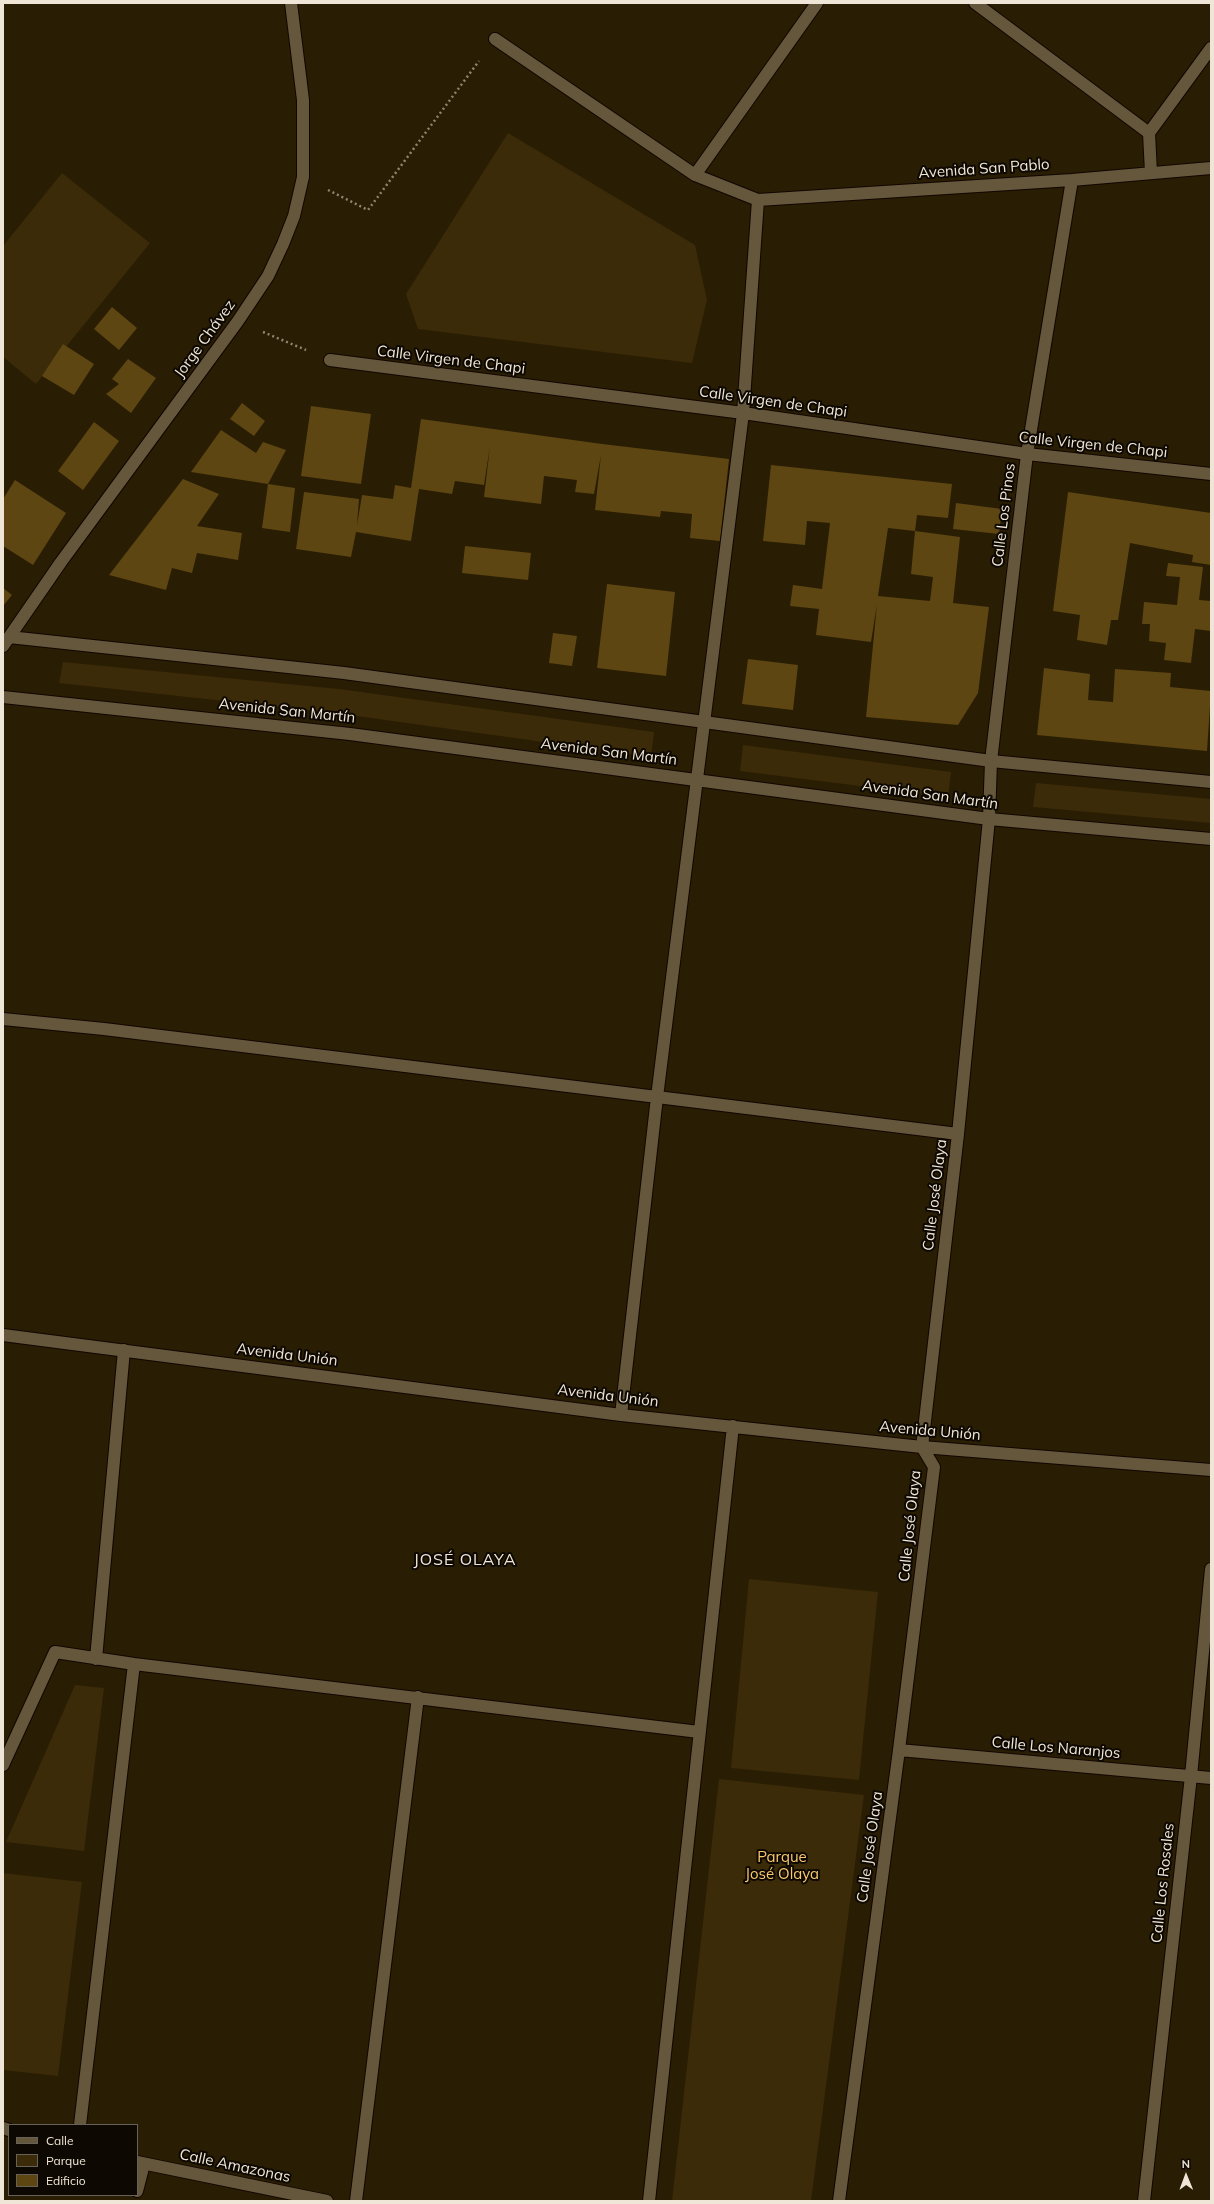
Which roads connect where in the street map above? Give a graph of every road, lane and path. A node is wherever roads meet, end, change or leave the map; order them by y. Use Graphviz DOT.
graph roads {
  1 [pos="291,3"];
  2 [pos="817,3"];
  3 [pos="975,3"];
  4 [pos="495,39"];
  5 [pos="1211,48"];
  6 [pos="1150,134"];
  7 [pos="1211,168"];
  8 [pos="1151,172"];
  9 [pos="695,175"];
  10 [pos="303,177"];
  11 [pos="1072,180"];
  12 [pos="758,200"];
  13 [pos="238,321"];
  14 [pos="330,360"];
  15 [pos="743,413"];
  16 [pos="1027,454"];
  17 [pos="1211,474"];
  18 [pos="6,642"];
  19 [pos="3,697"];
  20 [pos="704,723"];
  21 [pos="991,761"];
  22 [pos="698,779"];
  23 [pos="1211,782"];
  24 [pos="989,819"];
  25 [pos="1211,839"];
  26 [pos="3,1018"];
  27 [pos="657,1097"];
  28 [pos="958,1134"];
  29 [pos="3,1335"];
  30 [pos="124,1350"];
  31 [pos="621,1415"];
  32 [pos="733,1426"];
  33 [pos="922,1447"];
  34 [pos="1211,1470"];
  35 [pos="1211,1569"];
  36 [pos="96,1659"];
  37 [pos="134,1664"];
  38 [pos="418,1697"];
  39 [pos="699,1732"];
  40 [pos="899,1750"];
  41 [pos="3,1765"];
  42 [pos="1191,1776"];
  43 [pos="1211,1778"];
  44 [pos="80,2124"];
  45 [pos="141,2163"];
  46 [pos="138,2184"];
  47 [pos="327,2201"];
  48 [pos="356,2201"];
  49 [pos="649,2201"];
  50 [pos="839,2201"];
  51 [pos="1144,2201"];
  1 -- 10 [label="street, Jorge Chávez"];
  2 -- 9 [label="street"];
  3 -- 6 [label="street"];
  4 -- 9 [label="street"];
  4 -- 10 [label="path"];
  5 -- 6 [label="street"];
  6 -- 8 [label="street"];
  7 -- 8 [label="street, Avenida San Pablo"];
  8 -- 11 [label="street, Avenida San Pablo"];
  9 -- 12 [label="street"];
  10 -- 13 [label="street, Jorge Chávez"];
  11 -- 12 [label="street, Avenida San Pablo"];
  11 -- 16 [label="street, Calle Los Pinos"];
  12 -- 15 [label="street"];
  13 -- 14 [label="path"];
  13 -- 18 [label="street, Jorge Chávez"];
  14 -- 15 [label="street, Calle Virgen de Chapi"];
  15 -- 16 [label="street, Calle Virgen de Chapi"];
  15 -- 20 [label="street"];
  16 -- 17 [label="street, Calle Virgen de Chapi"];
  16 -- 21 [label="street, Calle Los Pinos"];
  18 -- 20 [label="street"];
  19 -- 22 [label="street, Avenida San Martín"];
  20 -- 21 [label="street"];
  20 -- 22 [label="street"];
  21 -- 23 [label="street"];
  21 -- 24 [label="street, Calle José Olaya"];
  22 -- 24 [label="street, Avenida San Martín"];
  22 -- 27 [label="street"];
  24 -- 25 [label="street, Avenida San Martín"];
  24 -- 28 [label="street, Calle José Olaya"];
  26 -- 27 [label="street"];
  27 -- 28 [label="street"];
  27 -- 31 [label="street"];
  28 -- 33 [label="street, Calle José Olaya"];
  29 -- 30 [label="street, Avenida Unión"];
  30 -- 31 [label="street, Avenida Unión"];
  30 -- 36 [label="street"];
  31 -- 32 [label="street, Avenida Unión"];
  32 -- 33 [label="street, Avenida Unión"];
  32 -- 39 [label="street"];
  33 -- 34 [label="street, Avenida Unión"];
  33 -- 40 [label="street, Calle José Olaya"];
  35 -- 42 [label="street, Calle Los Rosales"];
  36 -- 37 [label="street"];
  36 -- 41 [label="street"];
  37 -- 38 [label="street"];
  37 -- 44 [label="street"];
  38 -- 39 [label="street"];
  38 -- 48 [label="street"];
  39 -- 49 [label="street"];
  40 -- 42 [label="street, Calle Los Naranjos"];
  40 -- 50 [label="street, Calle José Olaya"];
  42 -- 43 [label="street, Calle Los Naranjos"];
  42 -- 51 [label="street, Calle Los Rosales"];
  45 -- 46 [label="street"];
  45 -- 47 [label="street, Calle Amazonas"];
}
